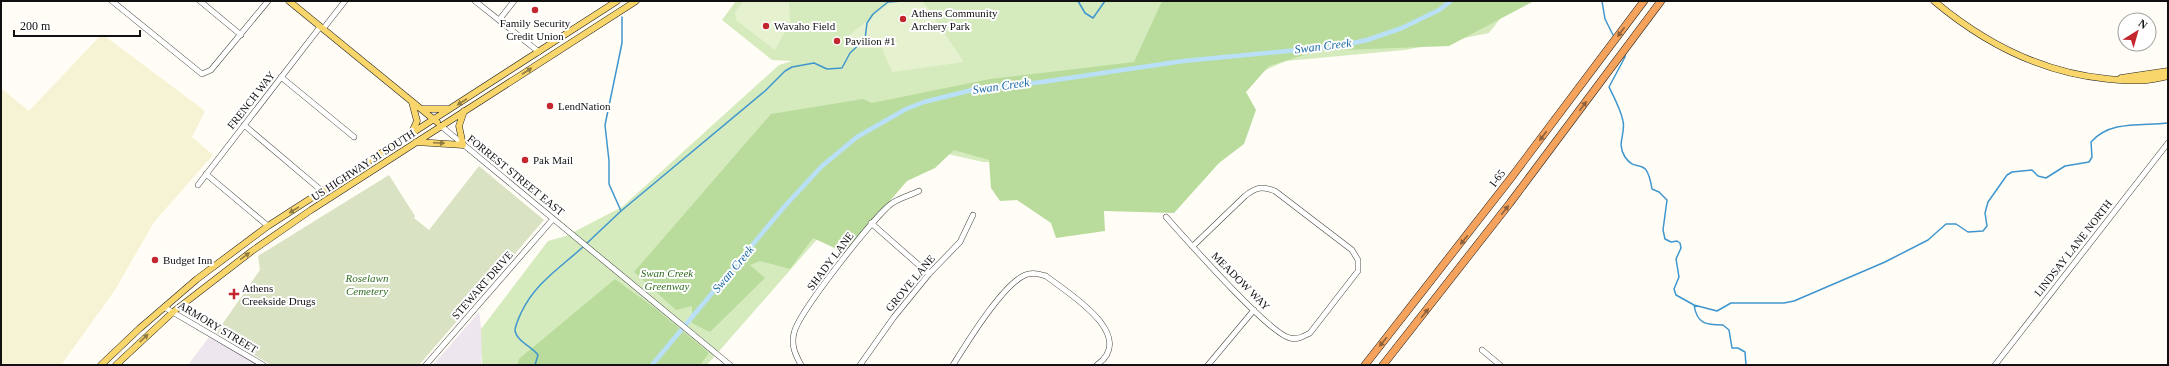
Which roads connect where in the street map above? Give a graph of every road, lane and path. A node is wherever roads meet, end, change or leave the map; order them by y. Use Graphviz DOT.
graph roads {
  1 [pos="112,1"];
  2 [pos="200,1"];
  3 [pos="268,1"];
  4 [pos="289,1"];
  5 [pos="344,1"];
  6 [pos="475,1"];
  7 [pos="514,1"];
  8 [pos="617,1"];
  9 [pos="636,1"];
  10 [pos="1644,1"];
  11 [pos="1661,1"];
  12 [pos="1934,1"];
  13 [pos="622,10"];
  14 [pos="499,20"];
  15 [pos="322,28"];
  16 [pos="241,35"];
  17 [pos="538,52"];
  18 [pos="2168,71"];
  19 [pos="2168,76"];
  20 [pos="281,77"];
  21 [pos="2118,80"];
  22 [pos="412,102"];
  23 [pos="422,109"];
  24 [pos="450,109"];
  25 [pos="464,111"];
  26 [pos="434,120"];
  27 [pos="244,125"];
  28 [pos="441,126"];
  29 [pos="410,134"];
  30 [pos="354,137"];
  31 [pos="416,142"];
  32 [pos="2168,143"];
  33 [pos="463,145"];
  34 [pos="206,174"];
  35 [pos="198,185"];
  36 [pos="322,191"];
  37 [pos="919,191"];
  38 [pos="973,215"];
  39 [pos="1166,217"];
  40 [pos="552,219"];
  41 [pos="871,223"];
  42 [pos="268,226"];
  43 [pos="1193,246"];
  44 [pos="929,274"];
  45 [pos="164,307"];
  46 [pos="1254,310"];
  47 [pos="173,312"];
  48 [pos="1482,350"];
  49 [pos="101,365"];
  50 [pos="116,365"];
  51 [pos="263,365"];
  52 [pos="426,365"];
  53 [pos="730,365"];
  54 [pos="800,365"];
  55 [pos="860,365"];
  56 [pos="953,365"];
  57 [pos="1097,365"];
  58 [pos="1208,365"];
  59 [pos="1365,365"];
  60 [pos="1383,365"];
  61 [pos="1500,365"];
  62 [pos="1995,365"];
  1 -- 16 [label="street"];
  2 -- 16 [label="street"];
  3 -- 16 [label="street"];
  4 -- 15 [label="main road, FORREST STREET EAST"];
  5 -- 15 [label="street, FRENCH WAY"];
  6 -- 14 [label="street"];
  7 -- 14 [label="street"];
  8 -- 13 [label="street"];
  8 -- 17 [label="main road, US HIGHWAY 31 SOUTH"];
  9 -- 13 [label="main road, US HIGHWAY 31 SOUTH"];
  10 -- 59 [label="highway, I-65, one-way"];
  60 -- 11 [label="highway, one-way"];
  12 -- 21 [label="main road"];
  25 -- 13 [label="main road, US HIGHWAY 31 SOUTH, one-way"];
  14 -- 17 [label="street"];
  15 -- 20 [label="street, FRENCH WAY"];
  15 -- 22 [label="main road, FORREST STREET EAST"];
  17 -- 24 [label="main road, US HIGHWAY 31 SOUTH, one-way"];
  18 -- 21 [label="main road"];
  19 -- 21 [label="main road"];
  20 -- 27 [label="street, FRENCH WAY"];
  20 -- 30 [label="street"];
  22 -- 23 [label="main road, FORREST STREET EAST"];
  22 -- 29 [label="main road"];
  23 -- 24 [label="main road"];
  23 -- 26 [label="main road, FORREST STREET EAST"];
  24 -- 26 [label="main road, US HIGHWAY 31 SOUTH"];
  25 -- 28 [label="main road, US HIGHWAY 31 SOUTH"];
  25 -- 33 [label="main road"];
  26 -- 28 [label="main road, FORREST STREET EAST"];
  26 -- 29 [label="main road, US HIGHWAY 31 SOUTH"];
  27 -- 34 [label="street, FRENCH WAY"];
  27 -- 36 [label="street"];
  28 -- 31 [label="main road, US HIGHWAY 31 SOUTH"];
  28 -- 33 [label="street, FORREST STREET EAST"];
  29 -- 36 [label="main road, US HIGHWAY 31 SOUTH"];
  31 -- 33 [label="main road, one-way"];
  47 -- 31 [label="main road, US HIGHWAY 31 SOUTH, one-way"];
  32 -- 62 [label="street, LINDSAY LANE NORTH"];
  33 -- 40 [label="street, FORREST STREET EAST"];
  34 -- 35 [label="street, FRENCH WAY"];
  34 -- 42 [label="street"];
  36 -- 42 [label="main road, US HIGHWAY 31 SOUTH, one-way"];
  37 -- 41 [label="street, SHADY LANE"];
  38 -- 44 [label="street, GROVE LANE"];
  39 -- 43 [label="street, MEADOW WAY"];
  40 -- 52 [label="street, STEWART DRIVE"];
  40 -- 53 [label="street, FORREST STREET EAST"];
  41 -- 44 [label="street"];
  41 -- 54 [label="street, SHADY LANE"];
  42 -- 45 [label="main road, US HIGHWAY 31 SOUTH"];
  43 -- 46 [label="street, MEADOW WAY"];
  43 -- 46 [label="street, MEADOW WAY"];
  44 -- 55 [label="street, GROVE LANE"];
  45 -- 47 [label="street, ARMORY STREET"];
  45 -- 49 [label="main road, US HIGHWAY 31 SOUTH"];
  46 -- 58 [label="street"];
  50 -- 47 [label="main road, US HIGHWAY 31 SOUTH, one-way"];
  47 -- 51 [label="street, ARMORY STREET"];
  48 -- 61 [label="street"];
  56 -- 57 [label="street"];
}
